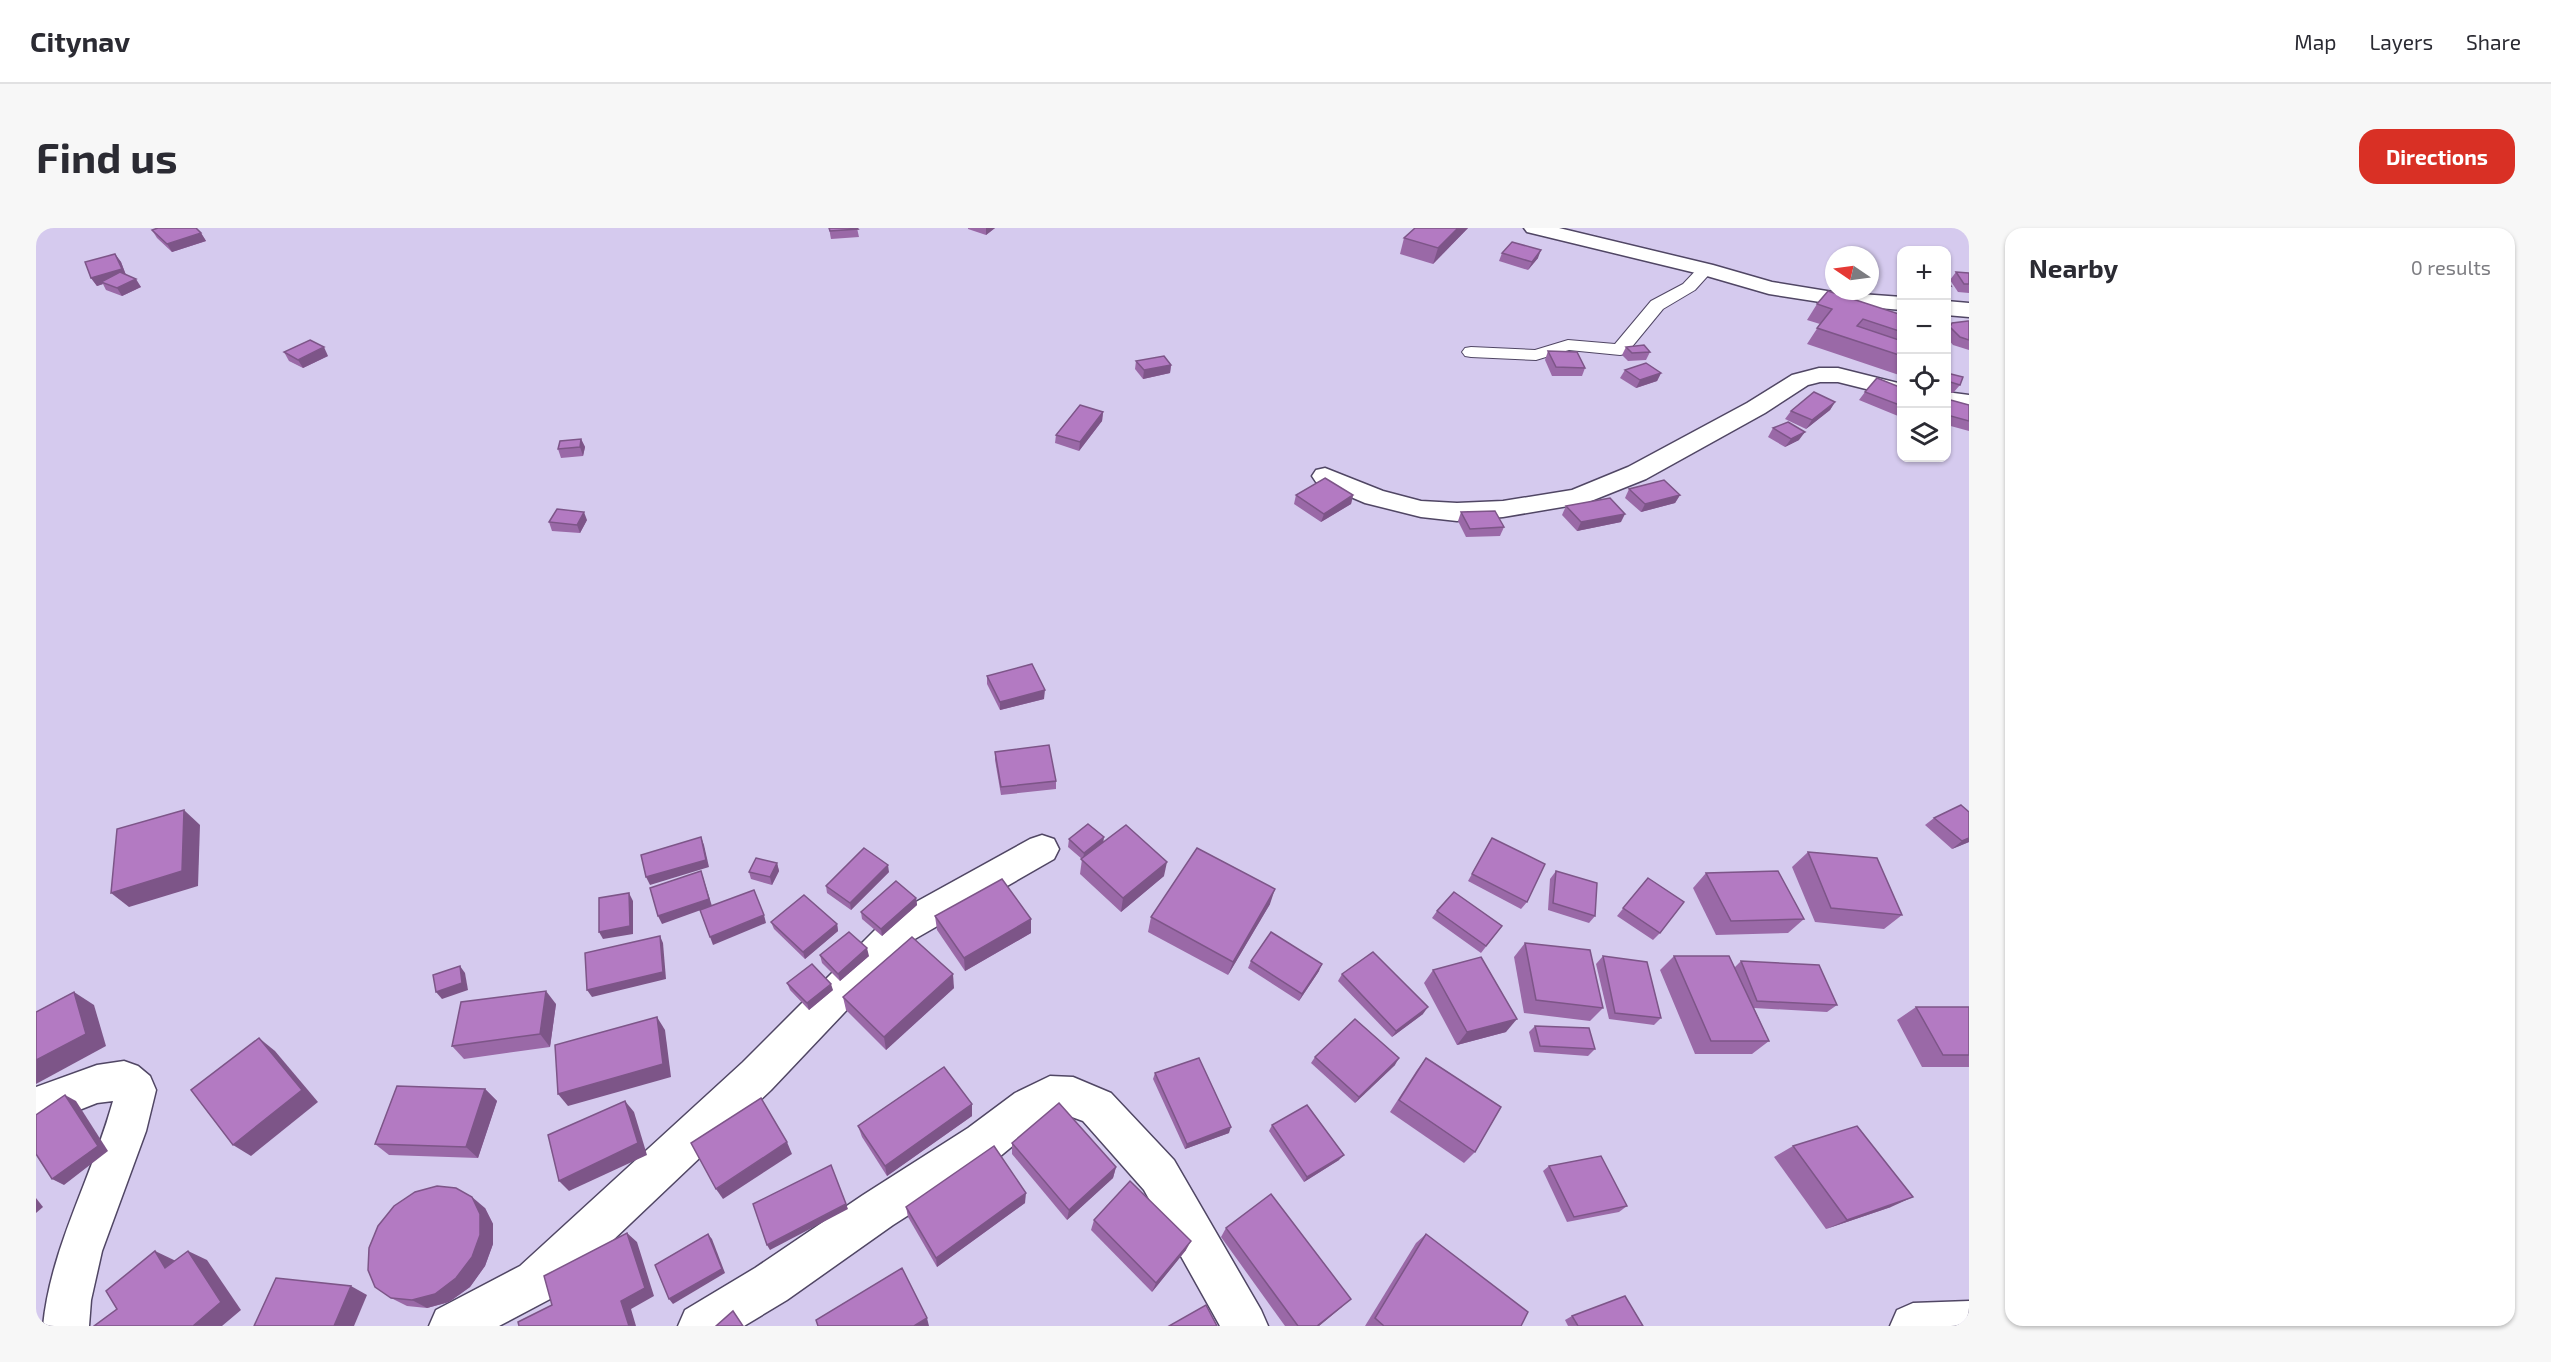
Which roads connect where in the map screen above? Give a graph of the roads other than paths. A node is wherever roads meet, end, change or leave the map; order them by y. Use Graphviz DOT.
graph roads {
  1 [pos="1534,228"];
  2 [pos="1706,269"];
  3 [pos="1897,303"];
  4 [pos="1951,308"];
  5 [pos="1969,310"];
  6 [pos="1471,352"];
  7 [pos="1897,390"];
  8 [pos="1951,400"];
  9 [pos="1969,402"];
  10 [pos="1325,476"];
  11 [pos="1042,849"];
  12 [pos="36,1107"];
  13 [pos="1969,1324"];
  14 [pos="66,1326"];
  15 [pos="452,1326"];
  16 [pos="701,1326"];
  17 [pos="1245,1326"];
  18 [pos="1913,1326"];
  1 -- 2 [label="street"];
  2 -- 3 [label="street"];
  2 -- 6 [label="lane"];
  4 -- 5 [label="street"];
  7 -- 10 [label="street"];
  8 -- 9 [label="street"];
  11 -- 15 [label="street"];
  12 -- 14 [label="street"];
  13 -- 18 [label="street"];
  16 -- 17 [label="street"];
}
